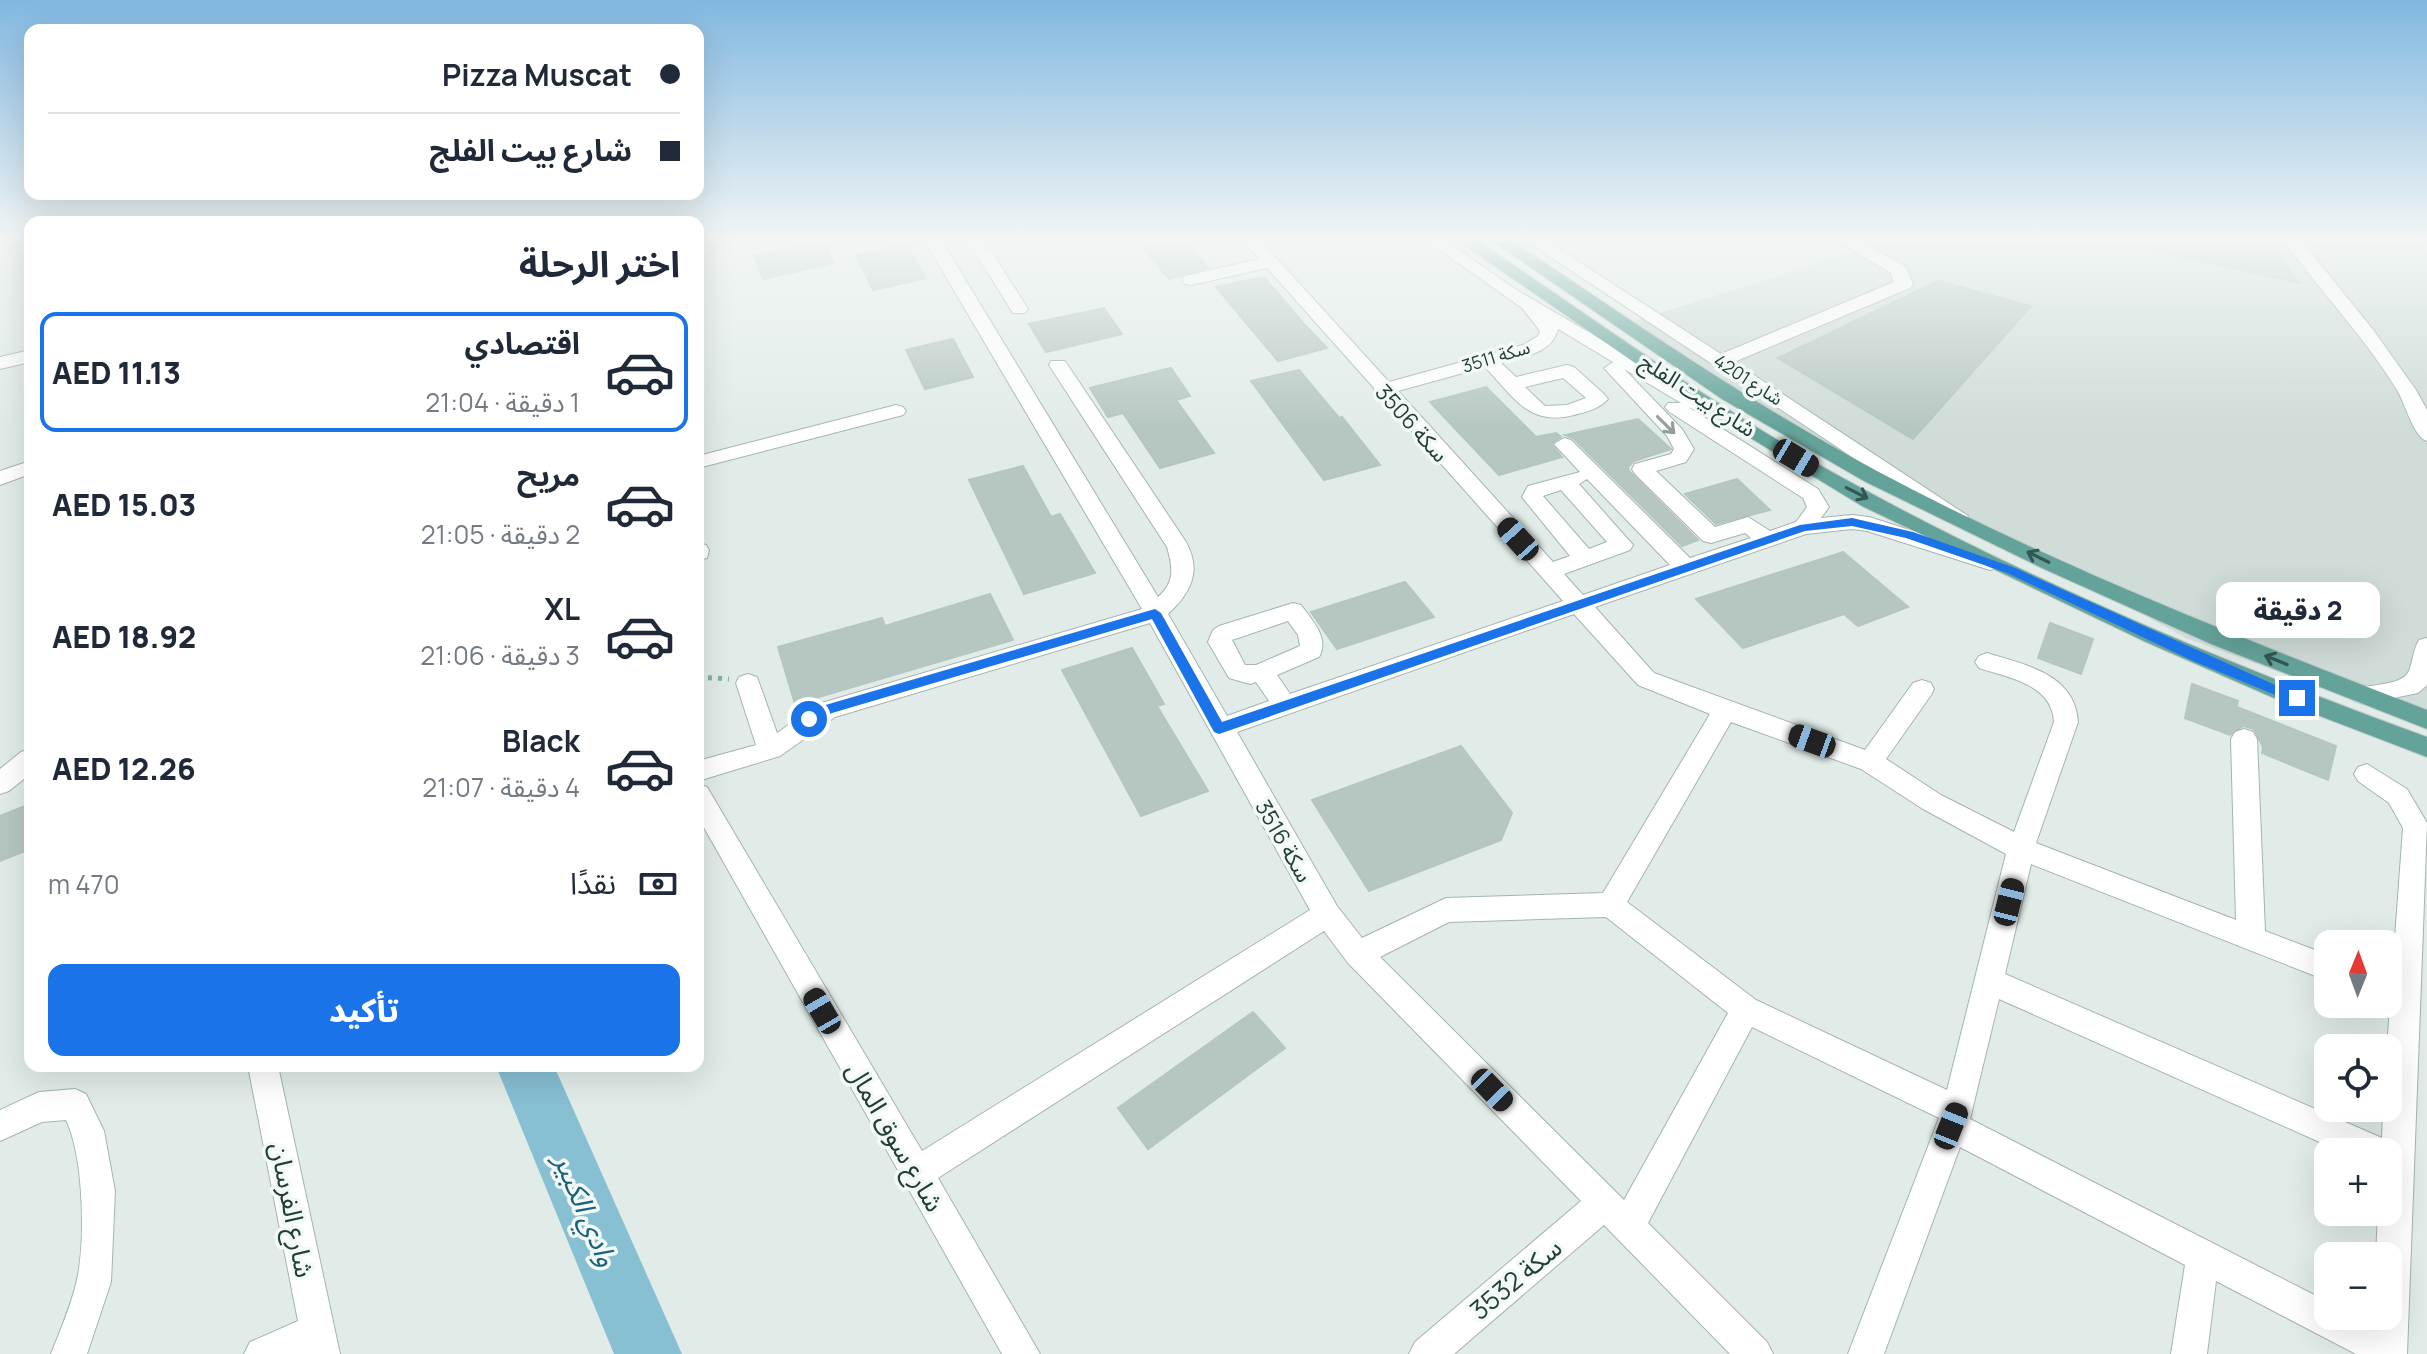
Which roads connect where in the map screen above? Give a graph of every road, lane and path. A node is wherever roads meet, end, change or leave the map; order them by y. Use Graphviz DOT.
graph roads {
  1 [pos="969,301"];
  2 [pos="1014,301"];
  3 [pos="1304,301"];
  4 [pos="1517,301"];
  5 [pos="1523,301"];
  6 [pos="1556,301"];
  7 [pos="1590,301"];
  8 [pos="1627,301"];
  9 [pos="1862,301"];
  10 [pos="2339,301"];
  11 [pos="1019,309"];
  12 [pos="1545,330"];
  13 [pos="24,357"];
  14 [pos="1488,360"];
  15 [pos="1720,362"];
  16 [pos="0,363"];
  17 [pos="1058,365"];
  18 [pos="1613,368"];
  19 [pos="1512,384"];
  20 [pos="1382,390"];
  21 [pos="896,411"];
  22 [pos="1749,430"];
  23 [pos="2427,435"];
  24 [pos="1564,444"];
  25 [pos="704,460"];
  26 [pos="24,469"];
  27 [pos="1593,473"];
  28 [pos="0,478"];
  29 [pos="1564,481"];
  30 [pos="1532,497"];
  31 [pos="1490,509"];
  32 [pos="1966,522"];
  33 [pos="1804,527"];
  34 [pos="1711,536"];
  35 [pos="1767,540"];
  36 [pos="1730,553"];
  37 [pos="1586,560"];
  38 [pos="1686,568"];
  39 [pos="2011,570"];
  40 [pos="1547,572"];
  41 [pos="1577,605"];
  42 [pos="1155,613"];
  43 [pos="2427,646"];
  44 [pos="1987,662"];
  45 [pos="1262,672"];
  46 [pos="748,683"];
  47 [pos="2423,686"];
  48 [pos="1922,689"];
  49 [pos="2364,695"];
  50 [pos="1285,706"];
  51 [pos="1725,710"];
  52 [pos="2347,719"];
  53 [pos="2427,720"];
  54 [pos="1219,728"];
  55 [pos="2244,739"];
  56 [pos="2427,747"];
  57 [pos="770,749"];
  58 [pos="1870,762"];
  59 [pos="2427,762"];
  60 [pos="24,764"];
  61 [pos="704,769"];
  62 [pos="2367,774"];
  63 [pos="24,781"];
  64 [pos="0,784"];
  65 [pos="0,791"];
  66 [pos="704,804"];
  67 [pos="2021,849"];
  68 [pos="1611,905"];
  69 [pos="1327,914"];
  70 [pos="2251,938"];
  71 [pos="2402,950"];
  72 [pos="1358,954"];
  73 [pos="2314,963"];
  74 [pos="1989,981"];
  75 [pos="1746,1009"];
  76 [pos="2396,1018"];
  77 [pos="264,1072"];
  78 [pos="1954,1119"];
  79 [pos="0,1126"];
  80 [pos="2347,1138"];
  81 [pos="2389,1138"];
  82 [pos="916,1173"];
  83 [pos="1616,1215"];
  84 [pos="2388,1226"];
  85 [pos="2203,1256"];
  86 [pos="319,1343"];
  87 [pos="2389,1353"];
  88 [pos="69,1354"];
  89 [pos="262,1354"];
  90 [pos="1022,1354"];
  91 [pos="1427,1354"];
  92 [pos="1755,1354"];
  93 [pos="1866,1354"];
  94 [pos="2189,1354"];
  1 -- 42 [label="street, سكة 3516"];
  2 -- 11 [label="street"];
  3 -- 20 [label="street, سكة 3506"];
  4 -- 12 [label="street, سكة 3511"];
  5 -- 22 [label="street"];
  6 -- 22 [label="main road, شارع بيت الفلج"];
  7 -- 32 [label="main road, شارع بيت الفلج"];
  8 -- 15 [label="street, شارع 4201"];
  9 -- 15 [label="street"];
  10 -- 23 [label="street"];
  12 -- 14 [label="street, سكة 3511"];
  12 -- 18 [label="street"];
  13 -- 16 [label="street"];
  14 -- 19 [label="street"];
  14 -- 20 [label="street, سكة 3511"];
  15 -- 32 [label="street, شارع 4201"];
  17 -- 42 [label="street"];
  18 -- 33 [label="street"];
  18 -- 34 [label="street, one-way"];
  20 -- 31 [label="street, سكة 3506"];
  21 -- 25 [label="street"];
  22 -- 39 [label="main road, شارع بيت الفلج, one-way"];
  24 -- 27 [label="street"];
  26 -- 28 [label="street"];
  27 -- 29 [label="street"];
  27 -- 38 [label="street"];
  29 -- 30 [label="street"];
  29 -- 37 [label="street"];
  30 -- 31 [label="street"];
  30 -- 37 [label="street"];
  31 -- 40 [label="street, سكة 3506"];
  49 -- 32 [label="main road, شارع بيت الفلج, one-way"];
  33 -- 35 [label="street"];
  33 -- 39 [label="street"];
  34 -- 35 [label="street"];
  34 -- 36 [label="street"];
  35 -- 36 [label="street"];
  36 -- 38 [label="street"];
  37 -- 40 [label="street"];
  38 -- 41 [label="street"];
  39 -- 52 [label="main road, شارع بيت الفلج"];
  40 -- 41 [label="street, سكة 3506"];
  41 -- 50 [label="street"];
  41 -- 51 [label="street, سكة 3506"];
  42 -- 54 [label="street, سكة 3516"];
  42 -- 57 [label="street"];
  43 -- 47 [label="street"];
  44 -- 67 [label="street"];
  45 -- 45 [label="street"];
  45 -- 50 [label="street"];
  46 -- 57 [label="street"];
  47 -- 49 [label="street"];
  48 -- 58 [label="street"];
  49 -- 53 [label="main road, شارع بيت الفلج"];
  50 -- 54 [label="street"];
  51 -- 58 [label="street, سكة 3506"];
  51 -- 68 [label="street"];
  52 -- 56 [label="main road, شارع بيت الفلج"];
  52 -- 59 [label="main road"];
  54 -- 69 [label="street, سكة 3516"];
  55 -- 70 [label="street"];
  57 -- 61 [label="street"];
  58 -- 67 [label="street, سكة 3506"];
  60 -- 64 [label="street"];
  62 -- 71 [label="street"];
  63 -- 65 [label="street"];
  66 -- 82 [label="street, شارع سوق المال"];
  67 -- 70 [label="street, سكة 3506"];
  67 -- 74 [label="street"];
  68 -- 72 [label="street"];
  68 -- 75 [label="street"];
  69 -- 72 [label="street, سكة 3516"];
  69 -- 82 [label="street"];
  70 -- 73 [label="street, سكة 3506"];
  72 -- 83 [label="street, سكة 3516"];
  74 -- 78 [label="street"];
  74 -- 80 [label="street"];
  75 -- 78 [label="street"];
  75 -- 83 [label="street"];
  76 -- 81 [label="street"];
  77 -- 86 [label="street, شارع الفرسان"];
  78 -- 85 [label="street"];
  78 -- 93 [label="street"];
  79 -- 88 [label="street"];
  82 -- 90 [label="street, شارع سوق المال"];
  83 -- 91 [label="street, سكة 3532"];
  83 -- 92 [label="street, سكة 3516"];
  84 -- 87 [label="street"];
  85 -- 87 [label="street"];
  85 -- 94 [label="street"];
  86 -- 89 [label="street"];
}
